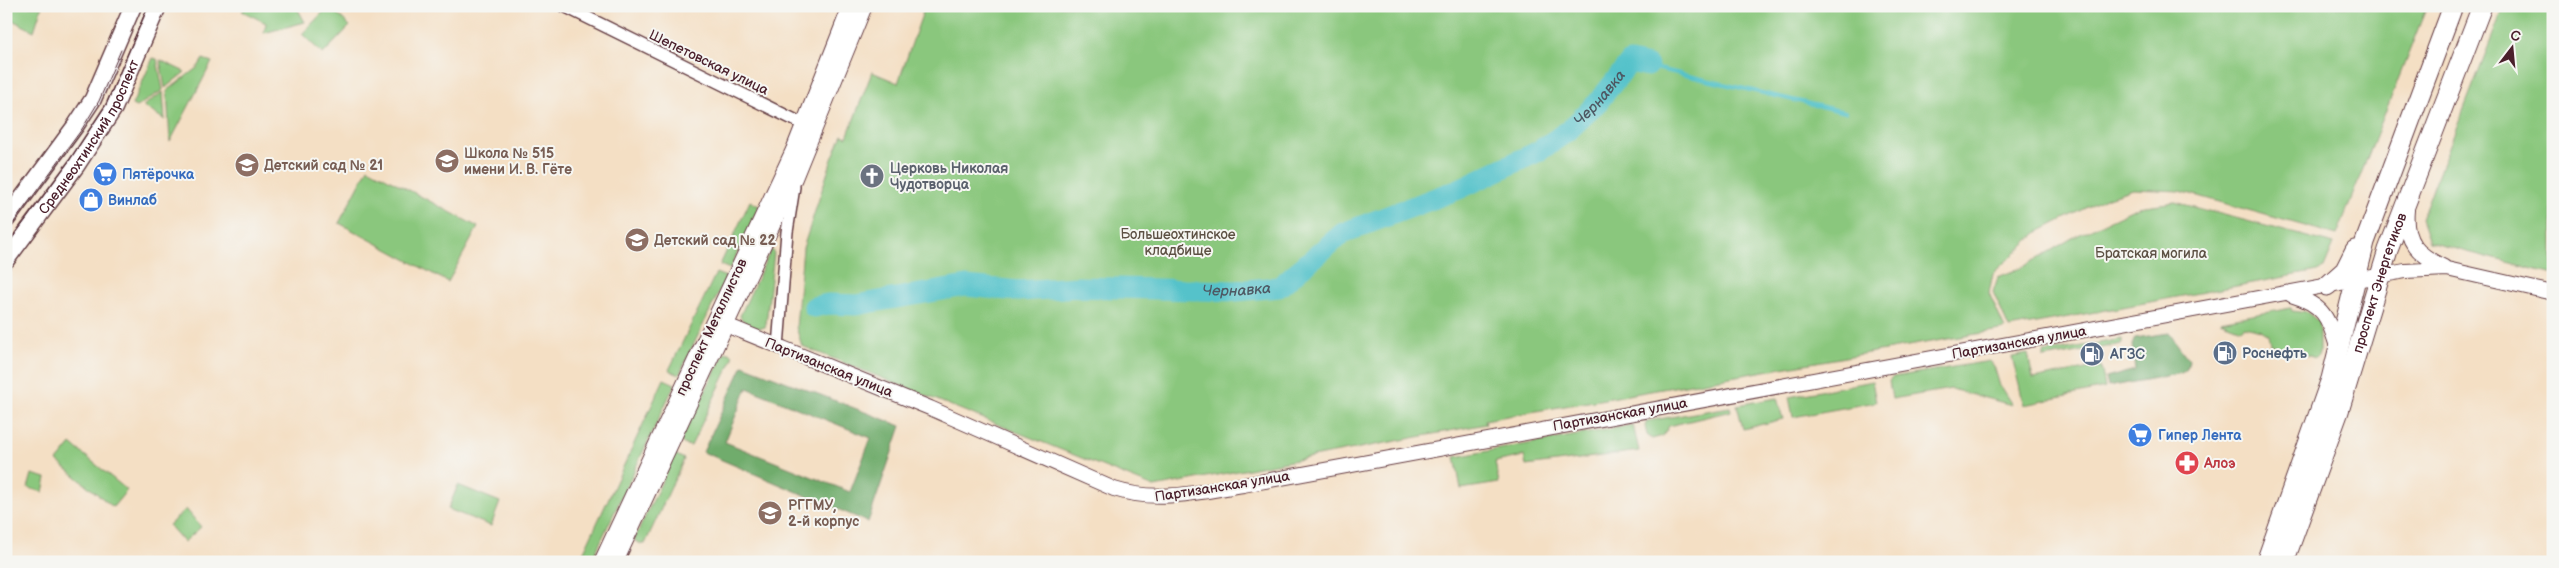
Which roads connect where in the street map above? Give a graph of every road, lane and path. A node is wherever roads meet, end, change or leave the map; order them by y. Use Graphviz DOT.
graph roads {
  1 [pos="133,6"];
  2 [pos="158,6"];
  3 [pos="564,6"];
  4 [pos="850,6"];
  5 [pos="864,6"];
  6 [pos="2453,6"];
  7 [pos="2482,6"];
  8 [pos="809,128"];
  9 [pos="795,178"];
  10 [pos="2380,201"];
  11 [pos="2408,201"];
  12 [pos="6,220"];
  13 [pos="6,260"];
  14 [pos="2447,269"];
  15 [pos="2381,274"];
  16 [pos="2355,279"];
  17 [pos="2327,286"];
  18 [pos="2553,293"];
  19 [pos="2288,294"];
  20 [pos="720,323"];
  21 [pos="778,347"];
  22 [pos="2338,353"];
  23 [pos="601,562"];
  24 [pos="616,562"];
  25 [pos="2266,562"];
  26 [pos="2284,562"];
  1 -- 12 [label="main road, Среднеохтинский проспект"];
  2 -- 13 [label="main road, Среднеохтинский проспект"];
  3 -- 8 [label="street, Шепетовская улица"];
  4 -- 8 [label="street, проспект Металлистов"];
  5 -- 8 [label="street, проспект Металлистов"];
  6 -- 10 [label="main road, проспект Энергетиков"];
  7 -- 11 [label="main road, проспект Энергетиков"];
  8 -- 9 [label="street, проспект Металлистов"];
  8 -- 20 [label="street, проспект Металлистов"];
  9 -- 20 [label="street, проспект Металлистов"];
  9 -- 21 [label="street"];
  10 -- 16 [label="main road, проспект Энергетиков"];
  10 -- 17 [label="main road"];
  11 -- 14 [label="street"];
  11 -- 15 [label="main road, проспект Энергетиков"];
  14 -- 15 [label="street, Партизанская улица"];
  14 -- 18 [label="street, Партизанская улица"];
  15 -- 16 [label="street, Партизанская улица"];
  15 -- 26 [label="main road, проспект Энергетиков"];
  16 -- 17 [label="street, Партизанская улица"];
  16 -- 22 [label="main road, проспект Энергетиков"];
  17 -- 19 [label="street, Партизанская улица"];
  19 -- 21 [label="street, Партизанская улица"];
  19 -- 22 [label="street"];
  20 -- 21 [label="street, Партизанская улица"];
  20 -- 23 [label="street, проспект Металлистов"];
  20 -- 24 [label="street, проспект Металлистов"];
  22 -- 25 [label="main road, проспект Энергетиков"];
}
